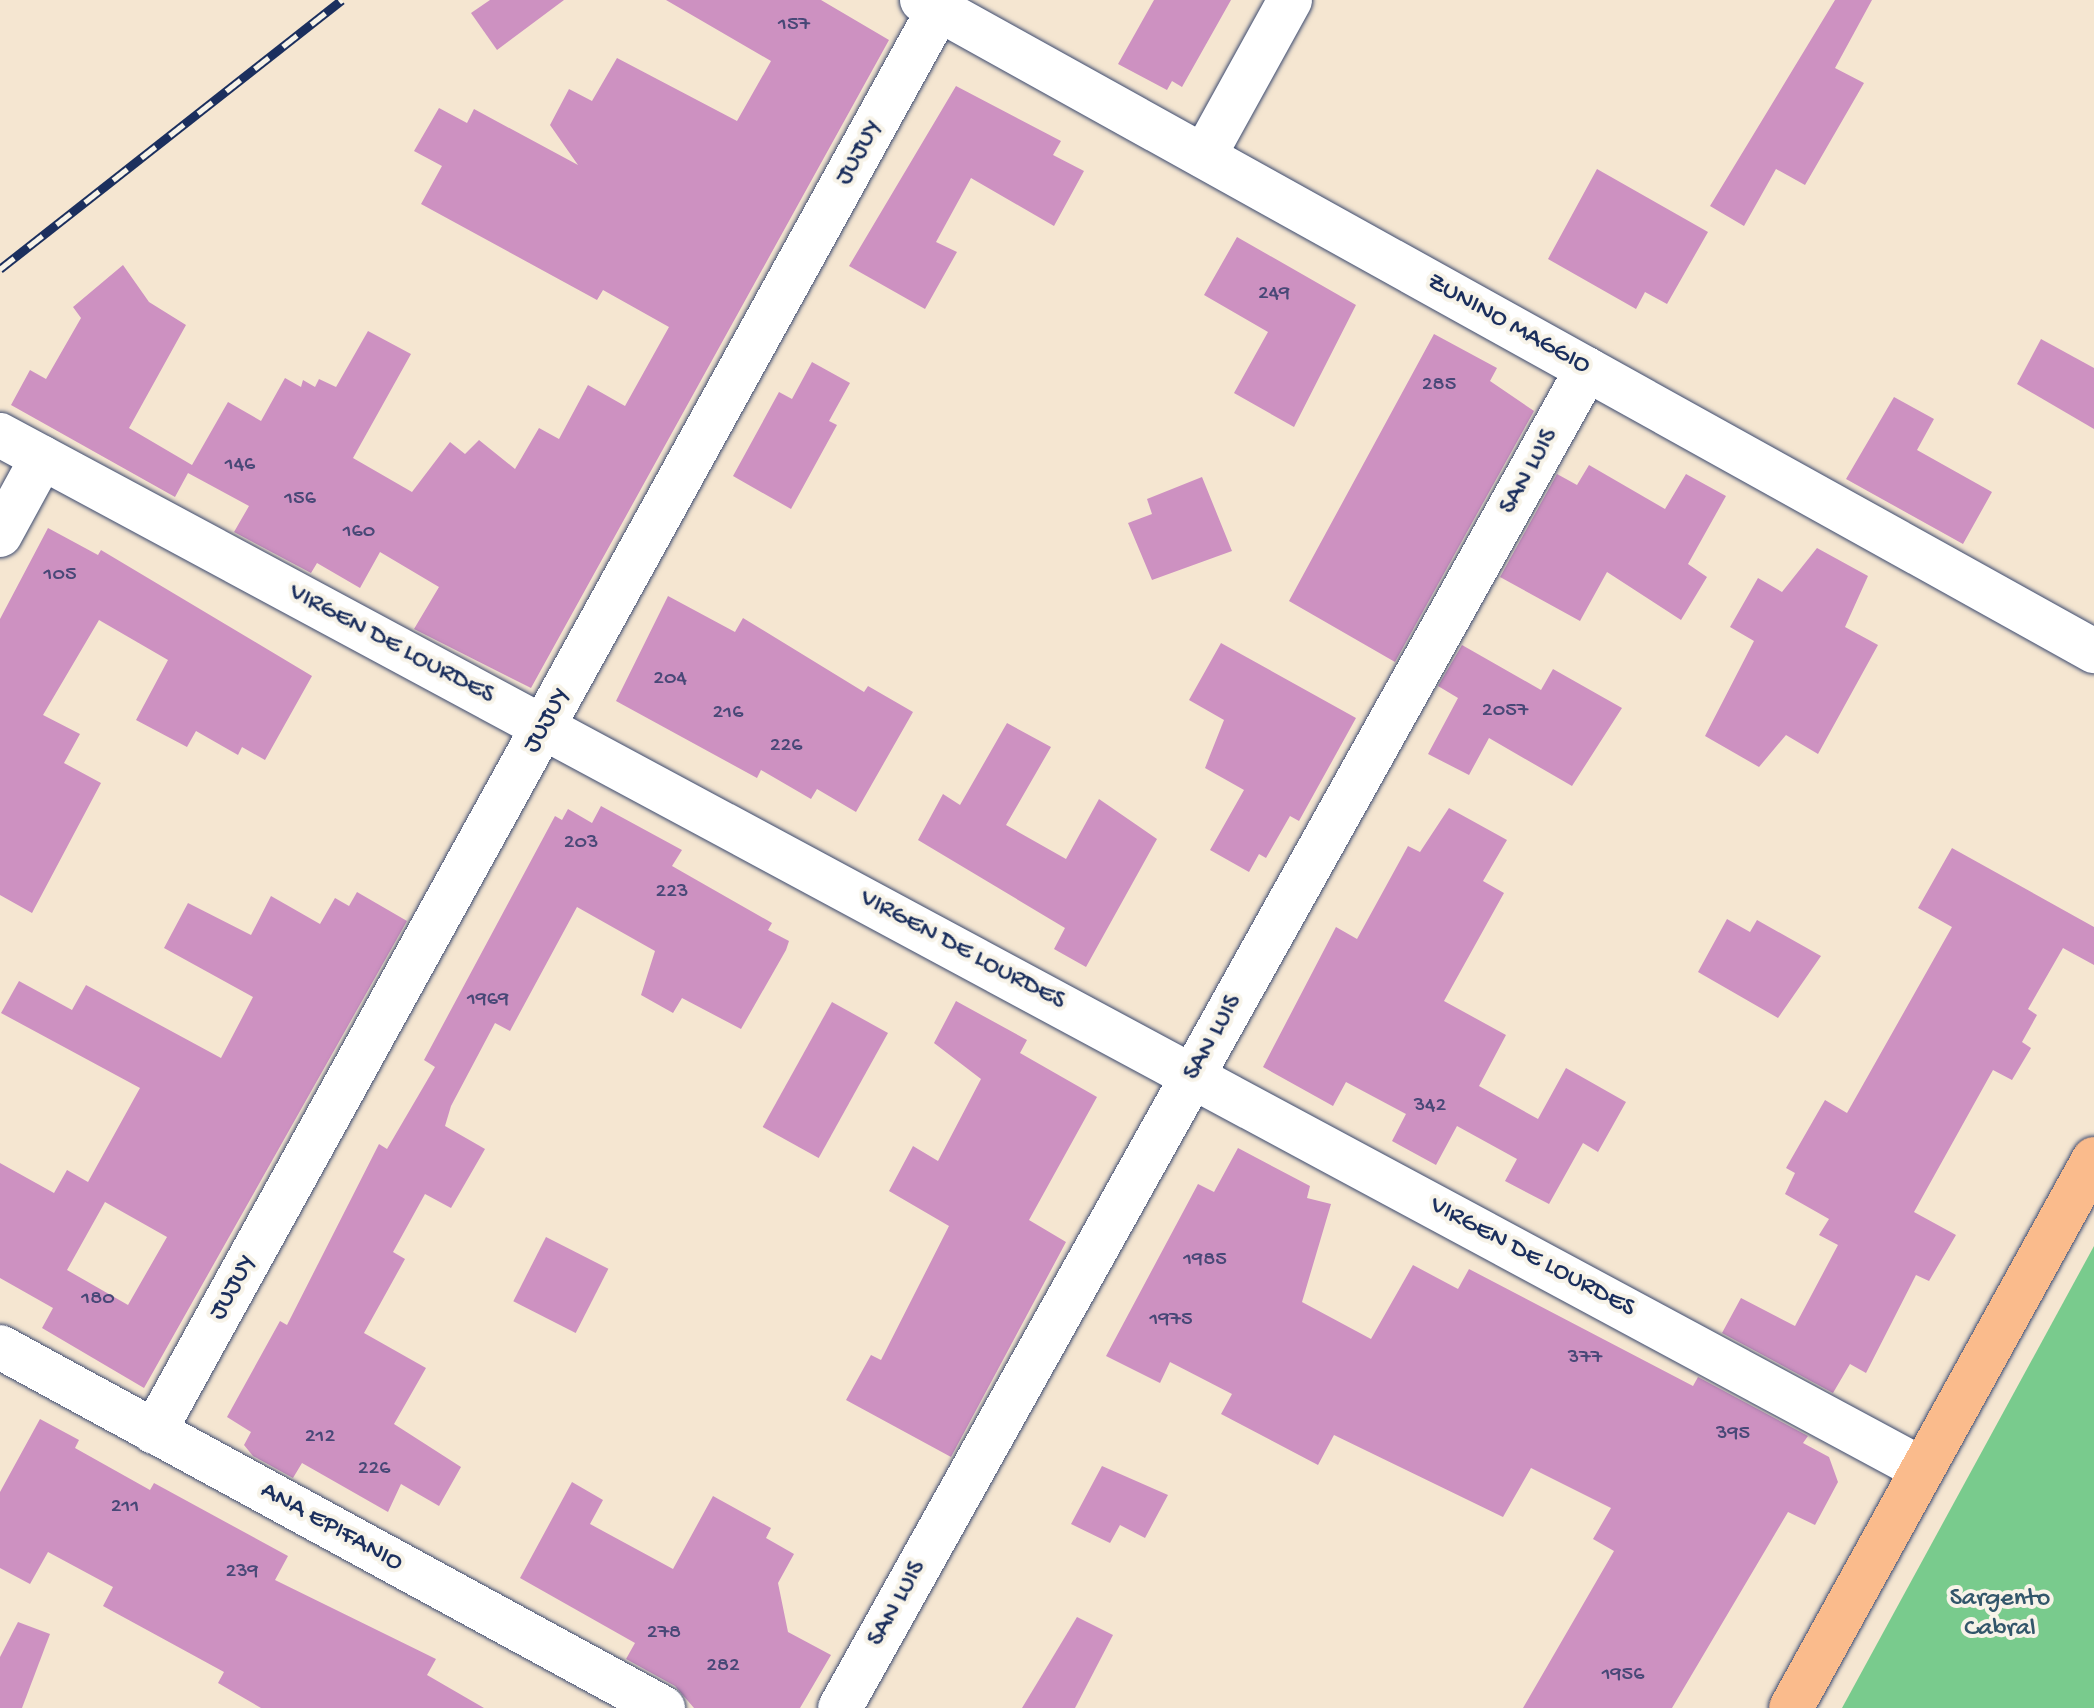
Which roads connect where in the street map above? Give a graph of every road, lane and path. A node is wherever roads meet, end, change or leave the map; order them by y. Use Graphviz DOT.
graph roads {
  1 [pos="1290,0"];
  2 [pos="930,4"];
  3 [pos="1204,156"];
  4 [pos="1587,369"];
  5 [pos="0,435"];
  6 [pos="42,458"];
  7 [pos="0,535"];
  8 [pos="2094,651"];
  9 [pos="544,728"];
  10 [pos="1194,1074"];
  11 [pos="2094,1159"];
  12 [pos="0,1347"];
  13 [pos="154,1432"];
  14 [pos="1922,1469"];
  15 [pos="663,1708"];
  16 [pos="840,1708"];
  17 [pos="1791,1708"];
  1 -- 3 [label="street"];
  2 -- 3 [label="street, ZUNINO MAGGIO"];
  2 -- 9 [label="street, JUJUY"];
  3 -- 4 [label="street, ZUNINO MAGGIO"];
  4 -- 8 [label="street, ZUNINO MAGGIO"];
  4 -- 10 [label="street, SAN LUIS"];
  5 -- 6 [label="street, VIRGEN DE LOURDES"];
  6 -- 7 [label="street"];
  6 -- 9 [label="street, VIRGEN DE LOURDES"];
  9 -- 10 [label="street, VIRGEN DE LOURDES"];
  9 -- 13 [label="street, JUJUY"];
  10 -- 14 [label="street, VIRGEN DE LOURDES"];
  10 -- 16 [label="street, SAN LUIS"];
  11 -- 14 [label="main road"];
  12 -- 13 [label="street, ANA EPIFANIO"];
  13 -- 15 [label="street, ANA EPIFANIO"];
  14 -- 17 [label="main road"];
}
